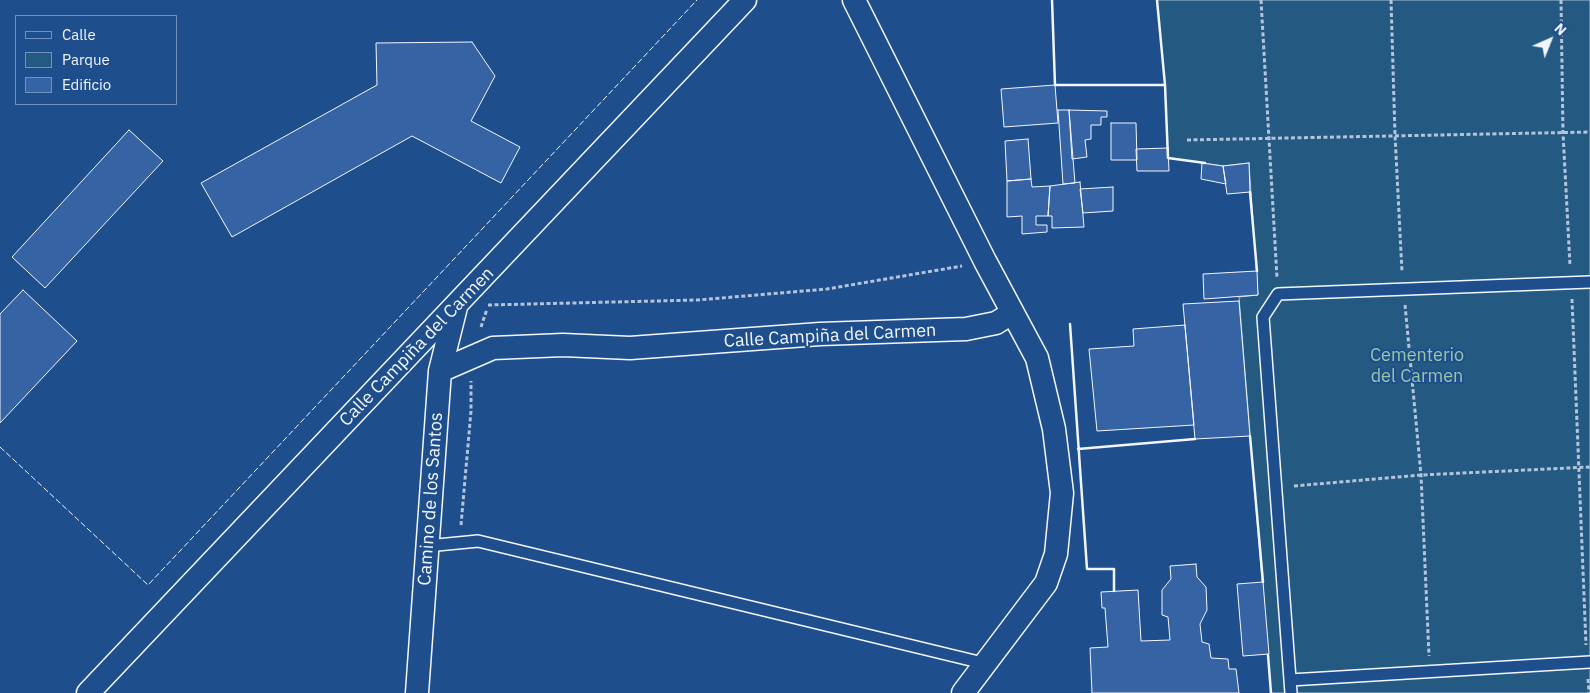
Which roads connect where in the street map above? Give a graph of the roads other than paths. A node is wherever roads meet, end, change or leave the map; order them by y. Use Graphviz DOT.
graph roads {
  1 [pos="745,0"];
  2 [pos="854,0"];
  3 [pos="1590,282"];
  4 [pos="456,306"];
  5 [pos="1012,313"];
  6 [pos="440,371"];
  7 [pos="427,546"];
  8 [pos="1588,662"];
  9 [pos="987,664"];
  10 [pos="1290,680"];
  11 [pos="88,693"];
  12 [pos="417,693"];
  13 [pos="963,693"];
  14 [pos="1291,693"];
  1 -- 4 [label="street, Calle Campiña del Carmen"];
  2 -- 5 [label="street"];
  3 -- 10 [label="lane"];
  4 -- 6 [label="street, Camino de los Santos"];
  4 -- 11 [label="street, Calle Campiña del Carmen"];
  5 -- 6 [label="street, Calle Campiña del Carmen"];
  5 -- 9 [label="street"];
  6 -- 7 [label="street, Camino de los Santos"];
  7 -- 9 [label="lane"];
  7 -- 12 [label="street, Camino de los Santos"];
  8 -- 10 [label="lane"];
  9 -- 13 [label="street"];
  10 -- 14 [label="lane"];
}
